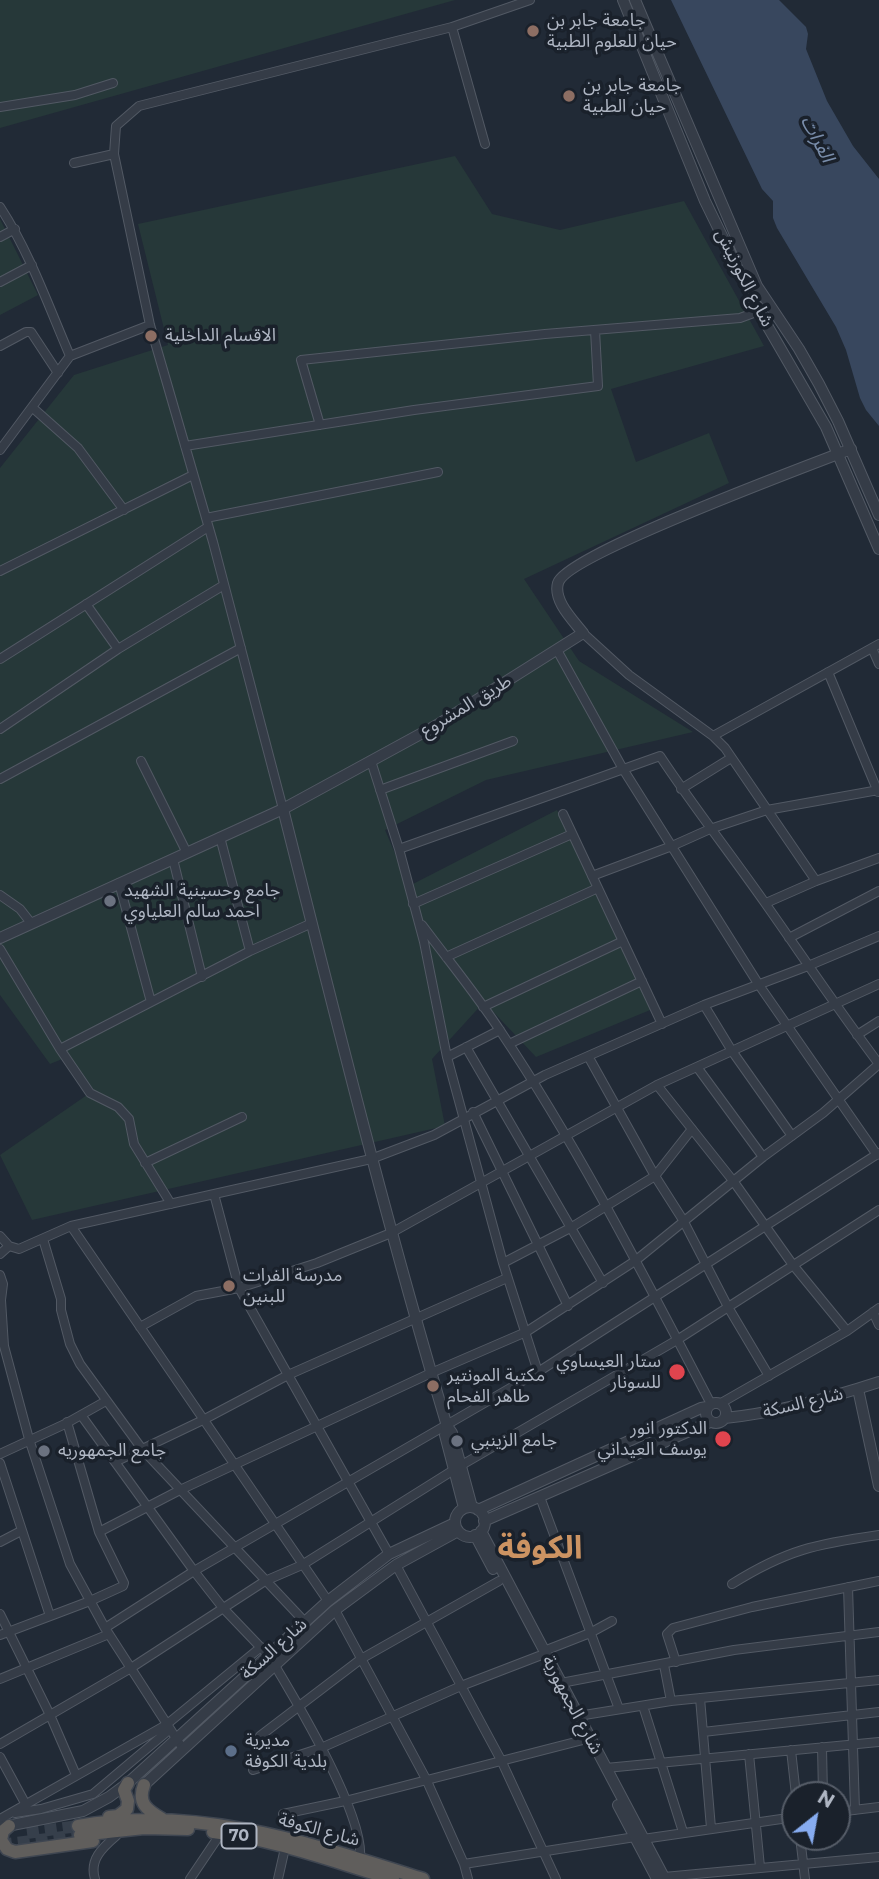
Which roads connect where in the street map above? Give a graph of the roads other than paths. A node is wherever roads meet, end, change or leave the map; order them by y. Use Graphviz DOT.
graph roads {
  1 [pos="530,0"];
  2 [pos="623,0"];
  3 [pos="635,0"];
  4 [pos="452,27"];
  5 [pos="113,83"];
  6 [pos="0,107"];
  7 [pos="485,144"];
  8 [pos="114,154"];
  9 [pos="74,163"];
  10 [pos="0,207"];
  11 [pos="15,229"];
  12 [pos="0,237"];
  13 [pos="32,265"];
  14 [pos="0,282"];
  15 [pos="752,288"];
  16 [pos="759,311"];
  17 [pos="150,325"];
  18 [pos="595,330"];
  19 [pos="0,345"];
  20 [pos="69,356"];
  21 [pos="58,373"];
  22 [pos="33,408"];
  23 [pos="320,425"];
  24 [pos="185,446"];
  25 [pos="851,449"];
  26 [pos="0,450"];
  27 [pos="837,454"];
  28 [pos="438,472"];
  29 [pos="193,475"];
  30 [pos="124,510"];
  31 [pos="879,515"];
  32 [pos="206,517"];
  33 [pos="208,527"];
  34 [pos="879,549"];
  35 [pos="0,571"];
  36 [pos="224,585"];
  37 [pos="86,604"];
  38 [pos="583,633"];
  39 [pos="875,646"];
  40 [pos="241,648"];
  41 [pos="118,649"];
  42 [pos="557,650"];
  43 [pos="0,659"];
  44 [pos="879,664"];
  45 [pos="828,672"];
  46 [pos="0,729"];
  47 [pos="713,736"];
  48 [pos="513,741"];
  49 [pos="731,758"];
  50 [pos="141,761"];
  51 [pos="371,761"];
  52 [pos="623,769"];
  53 [pos="0,779"];
  54 [pos="681,789"];
  55 [pos="380,790"];
  56 [pos="878,792"];
  57 [pos="283,809"];
  58 [pos="767,810"];
  59 [pos="563,814"];
  60 [pos="710,828"];
  61 [pos="572,834"];
  62 [pos="220,837"];
  63 [pos="672,846"];
  64 [pos="399,849"];
  65 [pos="187,853"];
  66 [pos="879,858"];
  67 [pos="173,859"];
  68 [pos="592,876"];
  69 [pos="816,881"];
  70 [pos="119,883"];
  71 [pos="598,888"];
  72 [pos="879,891"];
  73 [pos="0,895"];
  74 [pos="765,903"];
  75 [pos="413,904"];
  76 [pos="418,919"];
  77 [pos="31,923"];
  78 [pos="312,923"];
  79 [pos="879,936"];
  80 [pos="0,937"];
  81 [pos="789,939"];
  82 [pos="623,941"];
  83 [pos="0,949"];
  84 [pos="250,951"];
  85 [pos="446,957"];
  86 [pos="808,966"];
  87 [pos="202,977"];
  88 [pos="642,981"];
  89 [pos="879,984"];
  90 [pos="759,985"];
  91 [pos="150,1002"];
  92 [pos="834,1004"];
  93 [pos="704,1005"];
  94 [pos="484,1007"];
  95 [pos="879,1021"];
  96 [pos="662,1024"];
  97 [pos="786,1026"];
  98 [pos="500,1030"];
  99 [pos="857,1035"];
  100 [pos="509,1044"];
  101 [pos="466,1047"];
  102 [pos="60,1049"];
  103 [pos="732,1051"];
  104 [pos="588,1056"];
  105 [pos="447,1057"];
  106 [pos="879,1064"];
  107 [pos="697,1067"];
  108 [pos="532,1082"];
  109 [pos="657,1085"];
  110 [pos="498,1099"];
  111 [pos="839,1099"];
  112 [pos="616,1108"];
  113 [pos="473,1112"];
  114 [pos="243,1117"];
  115 [pos="463,1117"];
  116 [pos="692,1129"];
  117 [pos="565,1136"];
  118 [pos="792,1136"];
  119 [pos="878,1154"];
  120 [pos="530,1156"];
  121 [pos="763,1157"];
  122 [pos="371,1158"];
  123 [pos="145,1163"];
  124 [pos="501,1172"];
  125 [pos="655,1175"];
  126 [pos="734,1182"];
  127 [pos="481,1183"];
  128 [pos="214,1194"];
  129 [pos="171,1204"];
  130 [pos="605,1207"];
  131 [pos="879,1210"];
  132 [pos="683,1220"];
  133 [pos="71,1226"];
  134 [pos="763,1226"];
  135 [pos="572,1227"];
  136 [pos="391,1233"];
  137 [pos="0,1236"];
  138 [pos="43,1239"];
  139 [pos="536,1245"];
  140 [pos="9,1247"];
  141 [pos="0,1254"];
  142 [pos="635,1261"];
  143 [pos="503,1264"];
  144 [pos="705,1264"];
  145 [pos="793,1265"];
  146 [pos="0,1275"];
  147 [pos="507,1278"];
  148 [pos="603,1283"];
  149 [pos="239,1288"];
  150 [pos="654,1295"];
  151 [pos="568,1306"];
  152 [pos="728,1307"];
  153 [pos="876,1310"];
  154 [pos="416,1317"];
  155 [pos="879,1325"];
  156 [pos="140,1327"];
  157 [pos="847,1331"];
  158 [pos="526,1332"];
  159 [pos="2,1336"];
  160 [pos="677,1340"];
  161 [pos="538,1372"];
  162 [pos="431,1373"];
  163 [pos="288,1375"];
  164 [pos="769,1376"];
  165 [pos="879,1382"];
  166 [pos="858,1389"];
  167 [pos="106,1401"];
  168 [pos="713,1405"];
  169 [pos="81,1415"];
  170 [pos="725,1418"];
  171 [pos="203,1420"];
  172 [pos="67,1422"];
  173 [pos="710,1422"];
  174 [pos="447,1426"];
  175 [pos="317,1427"];
  176 [pos="29,1439"];
  177 [pos="142,1449"];
  178 [pos="0,1454"];
  179 [pos="115,1462"];
  180 [pos="0,1463"];
  181 [pos="234,1465"];
  182 [pos="456,1468"];
  183 [pos="347,1483"];
  184 [pos="879,1486"];
  185 [pos="180,1490"];
  186 [pos="540,1497"];
  187 [pos="147,1507"];
  188 [pos="471,1508"];
  189 [pos="369,1521"];
  190 [pos="274,1525"];
  191 [pos="457,1527"];
  192 [pos="480,1529"];
  193 [pos="21,1531"];
  194 [pos="99,1532"];
  195 [pos="879,1535"];
  196 [pos="0,1542"];
  197 [pos="234,1548"];
  198 [pos="389,1554"];
  199 [pos="302,1564"];
  200 [pos="396,1565"];
  201 [pos="194,1572"];
  202 [pos="265,1581"];
  203 [pos="499,1581"];
  204 [pos="879,1581"];
  205 [pos="732,1584"];
  206 [pos="848,1587"];
  207 [pos="90,1601"];
  208 [pos="328,1601"];
  209 [pos="223,1608"];
  210 [pos="335,1610"];
  211 [pos="0,1614"];
  212 [pos="50,1616"];
  213 [pos="304,1621"];
  214 [pos="612,1621"];
  215 [pos="426,1622"];
  216 [pos="107,1631"];
  217 [pos="879,1632"];
  218 [pos="4,1633"];
  219 [pos="590,1633"];
  220 [pos="849,1635"];
  221 [pos="264,1651"];
  222 [pos="542,1654"];
  223 [pos="361,1659"];
  224 [pos="676,1662"];
  225 [pos="274,1664"];
  226 [pos="664,1665"];
  227 [pos="27,1668"];
  228 [pos="131,1668"];
  229 [pos="606,1675"];
  230 [pos="0,1679"];
  231 [pos="879,1680"];
  232 [pos="851,1682"];
  233 [pos="561,1683"];
  234 [pos="461,1686"];
  235 [pos="700,1698"];
  236 [pos="671,1702"];
  237 [pos="643,1706"];
  238 [pos="299,1707"];
  239 [pos="619,1709"];
  240 [pos="879,1712"];
  241 [pos="50,1715"];
  242 [pos="852,1715"];
  243 [pos="578,1716"];
  244 [pos="394,1718"];
  245 [pos="168,1728"];
  246 [pos="703,1732"];
  247 [pos="260,1736"];
  248 [pos="583,1740"];
  249 [pos="176,1741"];
  250 [pos="879,1742"];
  251 [pos="0,1744"];
  252 [pos="853,1744"];
  253 [pos="822,1747"];
  254 [pos="321,1748"];
  255 [pos="183,1749"];
  256 [pos="791,1750"];
  257 [pos="749,1754"];
  258 [pos="0,1757"];
  259 [pos="705,1758"];
  260 [pos="501,1760"];
  261 [pos="661,1763"];
  262 [pos="606,1768"];
  263 [pos="253,1770"];
  264 [pos="76,1775"];
  265 [pos="426,1779"];
  266 [pos="794,1781"];
  267 [pos="823,1781"];
  268 [pos="128,1783"];
  269 [pos="144,1785"];
  270 [pos="345,1801"];
  271 [pos="25,1803"];
  272 [pos="879,1807"];
  273 [pos="851,1810"];
  274 [pos="855,1810"];
  275 [pos="283,1814"];
  276 [pos="162,1819"];
  277 [pos="781,1819"];
  278 [pos="4,1821"];
  279 [pos="755,1822"];
  280 [pos="711,1828"];
  281 [pos="81,1829"];
  282 [pos="187,1829"];
  283 [pos="683,1832"];
  284 [pos="221,1833"];
  285 [pos="116,1836"];
  286 [pos="639,1838"];
  287 [pos="285,1848"];
  288 [pos="544,1851"];
  289 [pos="802,1851"];
  290 [pos="879,1857"];
  291 [pos="360,1859"];
  292 [pos="803,1863"];
  293 [pos="464,1864"];
  294 [pos="760,1867"];
  295 [pos="662,1878"];
  296 [pos="95,1879"];
  297 [pos="190,1879"];
  298 [pos="278,1879"];
  299 [pos="393,1879"];
  300 [pos="423,1879"];
  301 [pos="468,1879"];
  302 [pos="555,1879"];
  303 [pos="805,1879"];
  1 -- 4 [label="street"];
  2 -- 15 [label="street, شارع الكورنيش"];
  3 -- 15 [label="street, شارع الكورنيش"];
  4 -- 7 [label="street"];
  4 -- 8 [label="street"];
  5 -- 6 [label="street"];
  8 -- 9 [label="street"];
  8 -- 17 [label="street"];
  10 -- 11 [label="street"];
  11 -- 12 [label="street"];
  11 -- 13 [label="street"];
  13 -- 14 [label="street"];
  13 -- 20 [label="street"];
  15 -- 16 [label="street, شارع الكورنيش"];
  15 -- 25 [label="street, شارع الكورنيش"];
  16 -- 18 [label="street"];
  16 -- 27 [label="street, شارع الكورنيش"];
  17 -- 20 [label="street"];
  17 -- 24 [label="street"];
  18 -- 23 [label="street"];
  18 -- 23 [label="street"];
  19 -- 21 [label="street"];
  20 -- 21 [label="street"];
  21 -- 22 [label="street"];
  22 -- 26 [label="street"];
  22 -- 30 [label="street"];
  23 -- 24 [label="street"];
  24 -- 29 [label="street"];
  25 -- 27 [label="street"];
  25 -- 31 [label="street, شارع الكورنيش"];
  27 -- 34 [label="street, شارع الكورنيش"];
  27 -- 38 [label="street"];
  28 -- 32 [label="street"];
  29 -- 30 [label="street"];
  29 -- 32 [label="street"];
  30 -- 35 [label="street"];
  32 -- 33 [label="street"];
  33 -- 36 [label="street"];
  33 -- 37 [label="street"];
  36 -- 40 [label="street"];
  36 -- 41 [label="street"];
  37 -- 41 [label="street"];
  37 -- 43 [label="street"];
  38 -- 42 [label="street, طريق المشروع"];
  38 -- 47 [label="street"];
  39 -- 44 [label="street"];
  39 -- 45 [label="street"];
  40 -- 53 [label="street"];
  40 -- 57 [label="street"];
  41 -- 46 [label="street"];
  42 -- 51 [label="street, طريق المشروع"];
  42 -- 52 [label="street"];
  45 -- 47 [label="street"];
  45 -- 56 [label="street"];
  47 -- 49 [label="street"];
  48 -- 55 [label="street"];
  49 -- 54 [label="street"];
  49 -- 58 [label="street"];
  50 -- 65 [label="street"];
  51 -- 55 [label="street"];
  51 -- 57 [label="street, طريق المشروع"];
  52 -- 54 [label="street"];
  52 -- 63 [label="street"];
  52 -- 64 [label="street"];
  54 -- 60 [label="street"];
  55 -- 64 [label="street"];
  56 -- 58 [label="street"];
  57 -- 62 [label="street, طريق المشروع"];
  57 -- 78 [label="street"];
  58 -- 60 [label="street"];
  58 -- 69 [label="street"];
  59 -- 61 [label="street"];
  60 -- 63 [label="street"];
  60 -- 74 [label="street"];
  61 -- 68 [label="street"];
  61 -- 75 [label="street"];
  62 -- 65 [label="street, طريق المشروع"];
  62 -- 84 [label="street"];
  63 -- 68 [label="street"];
  63 -- 90 [label="street"];
  64 -- 75 [label="street"];
  65 -- 67 [label="street, طريق المشروع"];
  66 -- 69 [label="street"];
  67 -- 70 [label="street, طريق المشروع"];
  67 -- 87 [label="street"];
  68 -- 71 [label="street"];
  69 -- 74 [label="street"];
  70 -- 77 [label="street, طريق المشروع"];
  70 -- 91 [label="street"];
  71 -- 82 [label="street"];
  71 -- 85 [label="street"];
  72 -- 81 [label="street"];
  73 -- 77 [label="street"];
  74 -- 81 [label="street"];
  75 -- 76 [label="street"];
  76 -- 85 [label="street"];
  76 -- 105 [label="street"];
  77 -- 80 [label="street, طريق المشروع"];
  78 -- 84 [label="street"];
  78 -- 122 [label="street"];
  79 -- 86 [label="street"];
  81 -- 86 [label="street"];
  82 -- 88 [label="street"];
  82 -- 94 [label="street"];
  83 -- 102 [label="street"];
  84 -- 87 [label="street"];
  85 -- 94 [label="street"];
  86 -- 90 [label="street"];
  86 -- 92 [label="street"];
  87 -- 91 [label="street"];
  88 -- 96 [label="street"];
  88 -- 100 [label="street"];
  89 -- 92 [label="street"];
  90 -- 93 [label="street"];
  90 -- 97 [label="street"];
  91 -- 102 [label="street"];
  92 -- 97 [label="street"];
  92 -- 99 [label="street"];
  93 -- 96 [label="street"];
  93 -- 103 [label="street"];
  94 -- 98 [label="street"];
  95 -- 99 [label="street"];
  96 -- 104 [label="street"];
  97 -- 103 [label="street"];
  97 -- 111 [label="street"];
  98 -- 100 [label="street"];
  98 -- 101 [label="street"];
  99 -- 106 [label="street"];
  100 -- 108 [label="street"];
  101 -- 105 [label="street"];
  101 -- 110 [label="street"];
  102 -- 123 [label="street"];
  103 -- 107 [label="street"];
  103 -- 118 [label="street"];
  104 -- 108 [label="street"];
  104 -- 112 [label="street"];
  105 -- 115 [label="street"];
  106 -- 111 [label="street"];
  107 -- 109 [label="street"];
  107 -- 121 [label="street"];
  108 -- 110 [label="street"];
  108 -- 117 [label="street"];
  109 -- 112 [label="street"];
  109 -- 116 [label="street"];
  110 -- 113 [label="street"];
  110 -- 120 [label="street"];
  111 -- 118 [label="street"];
  111 -- 119 [label="street"];
  112 -- 117 [label="street"];
  112 -- 125 [label="street"];
  113 -- 115 [label="street"];
  113 -- 124 [label="street"];
  114 -- 123 [label="street"];
  115 -- 122 [label="street"];
  115 -- 127 [label="street"];
  116 -- 125 [label="street"];
  116 -- 126 [label="street"];
  117 -- 120 [label="street"];
  117 -- 130 [label="street"];
  118 -- 121 [label="street"];
  119 -- 134 [label="street"];
  120 -- 124 [label="street"];
  120 -- 135 [label="street"];
  121 -- 126 [label="street"];
  122 -- 128 [label="street"];
  122 -- 136 [label="street"];
  123 -- 129 [label="street"];
  124 -- 127 [label="street"];
  124 -- 139 [label="street"];
  125 -- 130 [label="street"];
  125 -- 132 [label="street"];
  126 -- 132 [label="street"];
  126 -- 134 [label="street"];
  127 -- 136 [label="street"];
  127 -- 143 [label="street"];
  128 -- 129 [label="street"];
  128 -- 149 [label="street"];
  129 -- 133 [label="street"];
  130 -- 135 [label="street"];
  130 -- 142 [label="street"];
  131 -- 145 [label="street"];
  132 -- 142 [label="street"];
  132 -- 144 [label="street"];
  133 -- 138 [label="street"];
  133 -- 156 [label="street"];
  134 -- 144 [label="street"];
  134 -- 145 [label="street"];
  135 -- 139 [label="street"];
  135 -- 148 [label="street"];
  136 -- 149 [label="street"];
  136 -- 154 [label="street"];
  137 -- 140 [label="street"];
  138 -- 140 [label="street"];
  138 -- 167 [label="street"];
  139 -- 143 [label="street"];
  139 -- 151 [label="street"];
  140 -- 141 [label="street"];
  142 -- 148 [label="street"];
  142 -- 150 [label="street"];
  143 -- 147 [label="street"];
  144 -- 150 [label="street"];
  144 -- 152 [label="street"];
  145 -- 152 [label="street"];
  145 -- 157 [label="street"];
  146 -- 159 [label="street"];
  147 -- 154 [label="street"];
  147 -- 158 [label="street"];
  148 -- 151 [label="street"];
  149 -- 156 [label="street"];
  149 -- 163 [label="street"];
  150 -- 160 [label="street"];
  150 -- 161 [label="street"];
  151 -- 158 [label="street"];
  152 -- 160 [label="street"];
  152 -- 164 [label="street"];
  153 -- 155 [label="street"];
  153 -- 157 [label="street"];
  154 -- 162 [label="street"];
  154 -- 163 [label="street"];
  156 -- 171 [label="street"];
  157 -- 164 [label="street"];
  158 -- 161 [label="street"];
  158 -- 162 [label="street"];
  159 -- 176 [label="street"];
  160 -- 168 [label="street"];
  160 -- 182 [label="street"];
  161 -- 174 [label="street"];
  162 -- 174 [label="street"];
  162 -- 175 [label="street"];
  163 -- 171 [label="street"];
  163 -- 175 [label="street"];
  164 -- 168 [label="street"];
  165 -- 166 [label="street, شارع السكة"];
  166 -- 170 [label="street, شارع السكة"];
  166 -- 184 [label="street"];
  167 -- 169 [label="street"];
  167 -- 177 [label="street"];
  168 -- 170 [label="street"];
  168 -- 173 [label="street"];
  168 -- 188 [label="street"];
  169 -- 172 [label="street"];
  169 -- 179 [label="street"];
  170 -- 173 [label="street"];
  171 -- 177 [label="street"];
  171 -- 181 [label="street"];
  172 -- 176 [label="street"];
  172 -- 194 [label="street"];
  173 -- 186 [label="street"];
  174 -- 182 [label="street"];
  174 -- 183 [label="street"];
  175 -- 181 [label="street"];
  175 -- 183 [label="street"];
  176 -- 178 [label="street"];
  176 -- 207 [label="street"];
  177 -- 179 [label="street"];
  177 -- 185 [label="street"];
  179 -- 187 [label="street"];
  180 -- 193 [label="street"];
  181 -- 185 [label="street"];
  181 -- 190 [label="street"];
  182 -- 188 [label="street"];
  182 -- 189 [label="street"];
  183 -- 189 [label="street"];
  183 -- 190 [label="street"];
  185 -- 187 [label="street"];
  185 -- 197 [label="street"];
  186 -- 192 [label="street"];
  186 -- 219 [label="street"];
  187 -- 194 [label="street"];
  187 -- 201 [label="street"];
  188 -- 191 [label="street"];
  188 -- 192 [label="street"];
  189 -- 198 [label="street"];
  189 -- 199 [label="street"];
  190 -- 197 [label="street"];
  190 -- 199 [label="street"];
  191 -- 192 [label="street"];
  191 -- 198 [label="street, شارع السكة"];
  191 -- 200 [label="street, شارع السكة"];
  192 -- 203 [label="street, شارع الجمهورية"];
  192 -- 222 [label="street, شارع الجمهورية"];
  193 -- 196 [label="street"];
  193 -- 212 [label="street"];
  194 -- 207 [label="street"];
  195 -- 205 [label="street"];
  197 -- 201 [label="street"];
  197 -- 202 [label="street"];
  198 -- 208 [label="street, شارع السكة"];
  199 -- 202 [label="street"];
  199 -- 208 [label="street"];
  200 -- 210 [label="street, شارع السكة"];
  200 -- 215 [label="street"];
  201 -- 209 [label="street"];
  201 -- 216 [label="street"];
  202 -- 209 [label="street"];
  202 -- 213 [label="street"];
  203 -- 215 [label="street"];
  203 -- 222 [label="street, شارع الجمهورية"];
  204 -- 206 [label="street"];
  206 -- 220 [label="street"];
  206 -- 224 [label="street"];
  207 -- 212 [label="street"];
  207 -- 216 [label="street"];
  208 -- 213 [label="street, شارع السكة"];
  209 -- 221 [label="street"];
  209 -- 228 [label="street"];
  210 -- 223 [label="street"];
  210 -- 225 [label="street, شارع السكة"];
  211 -- 218 [label="street"];
  212 -- 218 [label="street"];
  213 -- 221 [label="street, شارع السكة"];
  214 -- 219 [label="street"];
  215 -- 223 [label="street"];
  215 -- 234 [label="street"];
  216 -- 227 [label="street"];
  216 -- 228 [label="street"];
  217 -- 220 [label="street"];
  218 -- 227 [label="street"];
  219 -- 222 [label="street"];
  219 -- 229 [label="street"];
  220 -- 224 [label="street"];
  220 -- 232 [label="street"];
  221 -- 245 [label="street"];
  221 -- 249 [label="street, شارع السكة"];
  222 -- 233 [label="street, شارع الجمهورية"];
  222 -- 234 [label="street"];
  222 -- 248 [label="street, شارع الجمهورية"];
  223 -- 238 [label="street"];
  223 -- 244 [label="street"];
  224 -- 226 [label="street"];
  225 -- 238 [label="street"];
  225 -- 255 [label="street, شارع السكة"];
  226 -- 229 [label="street"];
  226 -- 236 [label="street"];
  227 -- 230 [label="street"];
  227 -- 241 [label="street"];
  228 -- 241 [label="street"];
  228 -- 245 [label="street"];
  229 -- 233 [label="street"];
  229 -- 239 [label="street"];
  231 -- 232 [label="street"];
  232 -- 235 [label="street"];
  232 -- 242 [label="street"];
  233 -- 243 [label="street, شارع الجمهورية"];
  234 -- 244 [label="street"];
  234 -- 260 [label="street"];
  235 -- 236 [label="street"];
  235 -- 246 [label="street"];
  236 -- 237 [label="street"];
  237 -- 239 [label="street"];
  237 -- 261 [label="street"];
  238 -- 247 [label="street"];
  238 -- 254 [label="street"];
  239 -- 243 [label="street"];
  240 -- 242 [label="street"];
  241 -- 251 [label="street"];
  241 -- 264 [label="street"];
  242 -- 246 [label="street"];
  242 -- 252 [label="street"];
  243 -- 262 [label="street, شارع الجمهورية"];
  244 -- 254 [label="street"];
  244 -- 265 [label="street"];
  245 -- 249 [label="street"];
  245 -- 264 [label="street"];
  245 -- 278 [label="street"];
  246 -- 259 [label="street"];
  248 -- 260 [label="street"];
  248 -- 286 [label="street, شارع الجمهورية"];
  249 -- 255 [label="street"];
  249 -- 268 [label="street, شارع السكة"];
  250 -- 252 [label="street"];
  252 -- 253 [label="street"];
  252 -- 274 [label="street"];
  253 -- 256 [label="street"];
  253 -- 267 [label="street"];
  254 -- 263 [label="street"];
  254 -- 270 [label="street"];
  255 -- 269 [label="street, شارع السكة"];
  256 -- 257 [label="street"];
  256 -- 266 [label="street"];
  257 -- 259 [label="street"];
  257 -- 279 [label="street"];
  258 -- 271 [label="street"];
  259 -- 261 [label="street"];
  259 -- 280 [label="street"];
  260 -- 265 [label="street"];
  260 -- 288 [label="street"];
  261 -- 262 [label="street"];
  261 -- 283 [label="street"];
  262 -- 286 [label="street, شارع الجمهورية"];
  264 -- 271 [label="street"];
  265 -- 270 [label="street"];
  265 -- 293 [label="street"];
  268 -- 278 [label="street, شارع السكة"];
  268 -- 281 [label="highway"];
  269 -- 276 [label="highway"];
  270 -- 275 [label="street"];
  270 -- 291 [label="street"];
  271 -- 278 [label="street"];
  272 -- 274 [label="street"];
  273 -- 274 [label="street"];
  276 -- 281 [label="highway, شارع الكوفة / 70"];
  276 -- 291 [label="highway, شارع الكوفة / 70"];
  277 -- 279 [label="street"];
  278 -- 285 [label="highway"];
  279 -- 280 [label="street"];
  279 -- 294 [label="street"];
  280 -- 283 [label="street"];
  281 -- 282 [label="highway, شارع الكوفة / 70"];
  282 -- 284 [label="highway, شارع الكوفة / 70"];
  282 -- 285 [label="highway"];
  283 -- 286 [label="street"];
  284 -- 287 [label="highway, شارع الكوفة / 70"];
  284 -- 297 [label="street"];
  285 -- 296 [label="street"];
  286 -- 288 [label="street"];
  286 -- 295 [label="street, شارع الجمهورية"];
  287 -- 298 [label="street"];
  287 -- 299 [label="highway, شارع الكوفة / 70"];
  288 -- 293 [label="street"];
  288 -- 302 [label="street"];
  289 -- 292 [label="street"];
  290 -- 292 [label="street"];
  291 -- 300 [label="highway, شارع الكوفة / 70"];
  292 -- 294 [label="street"];
  292 -- 303 [label="street"];
  293 -- 301 [label="street"];
  294 -- 295 [label="street"];
}
